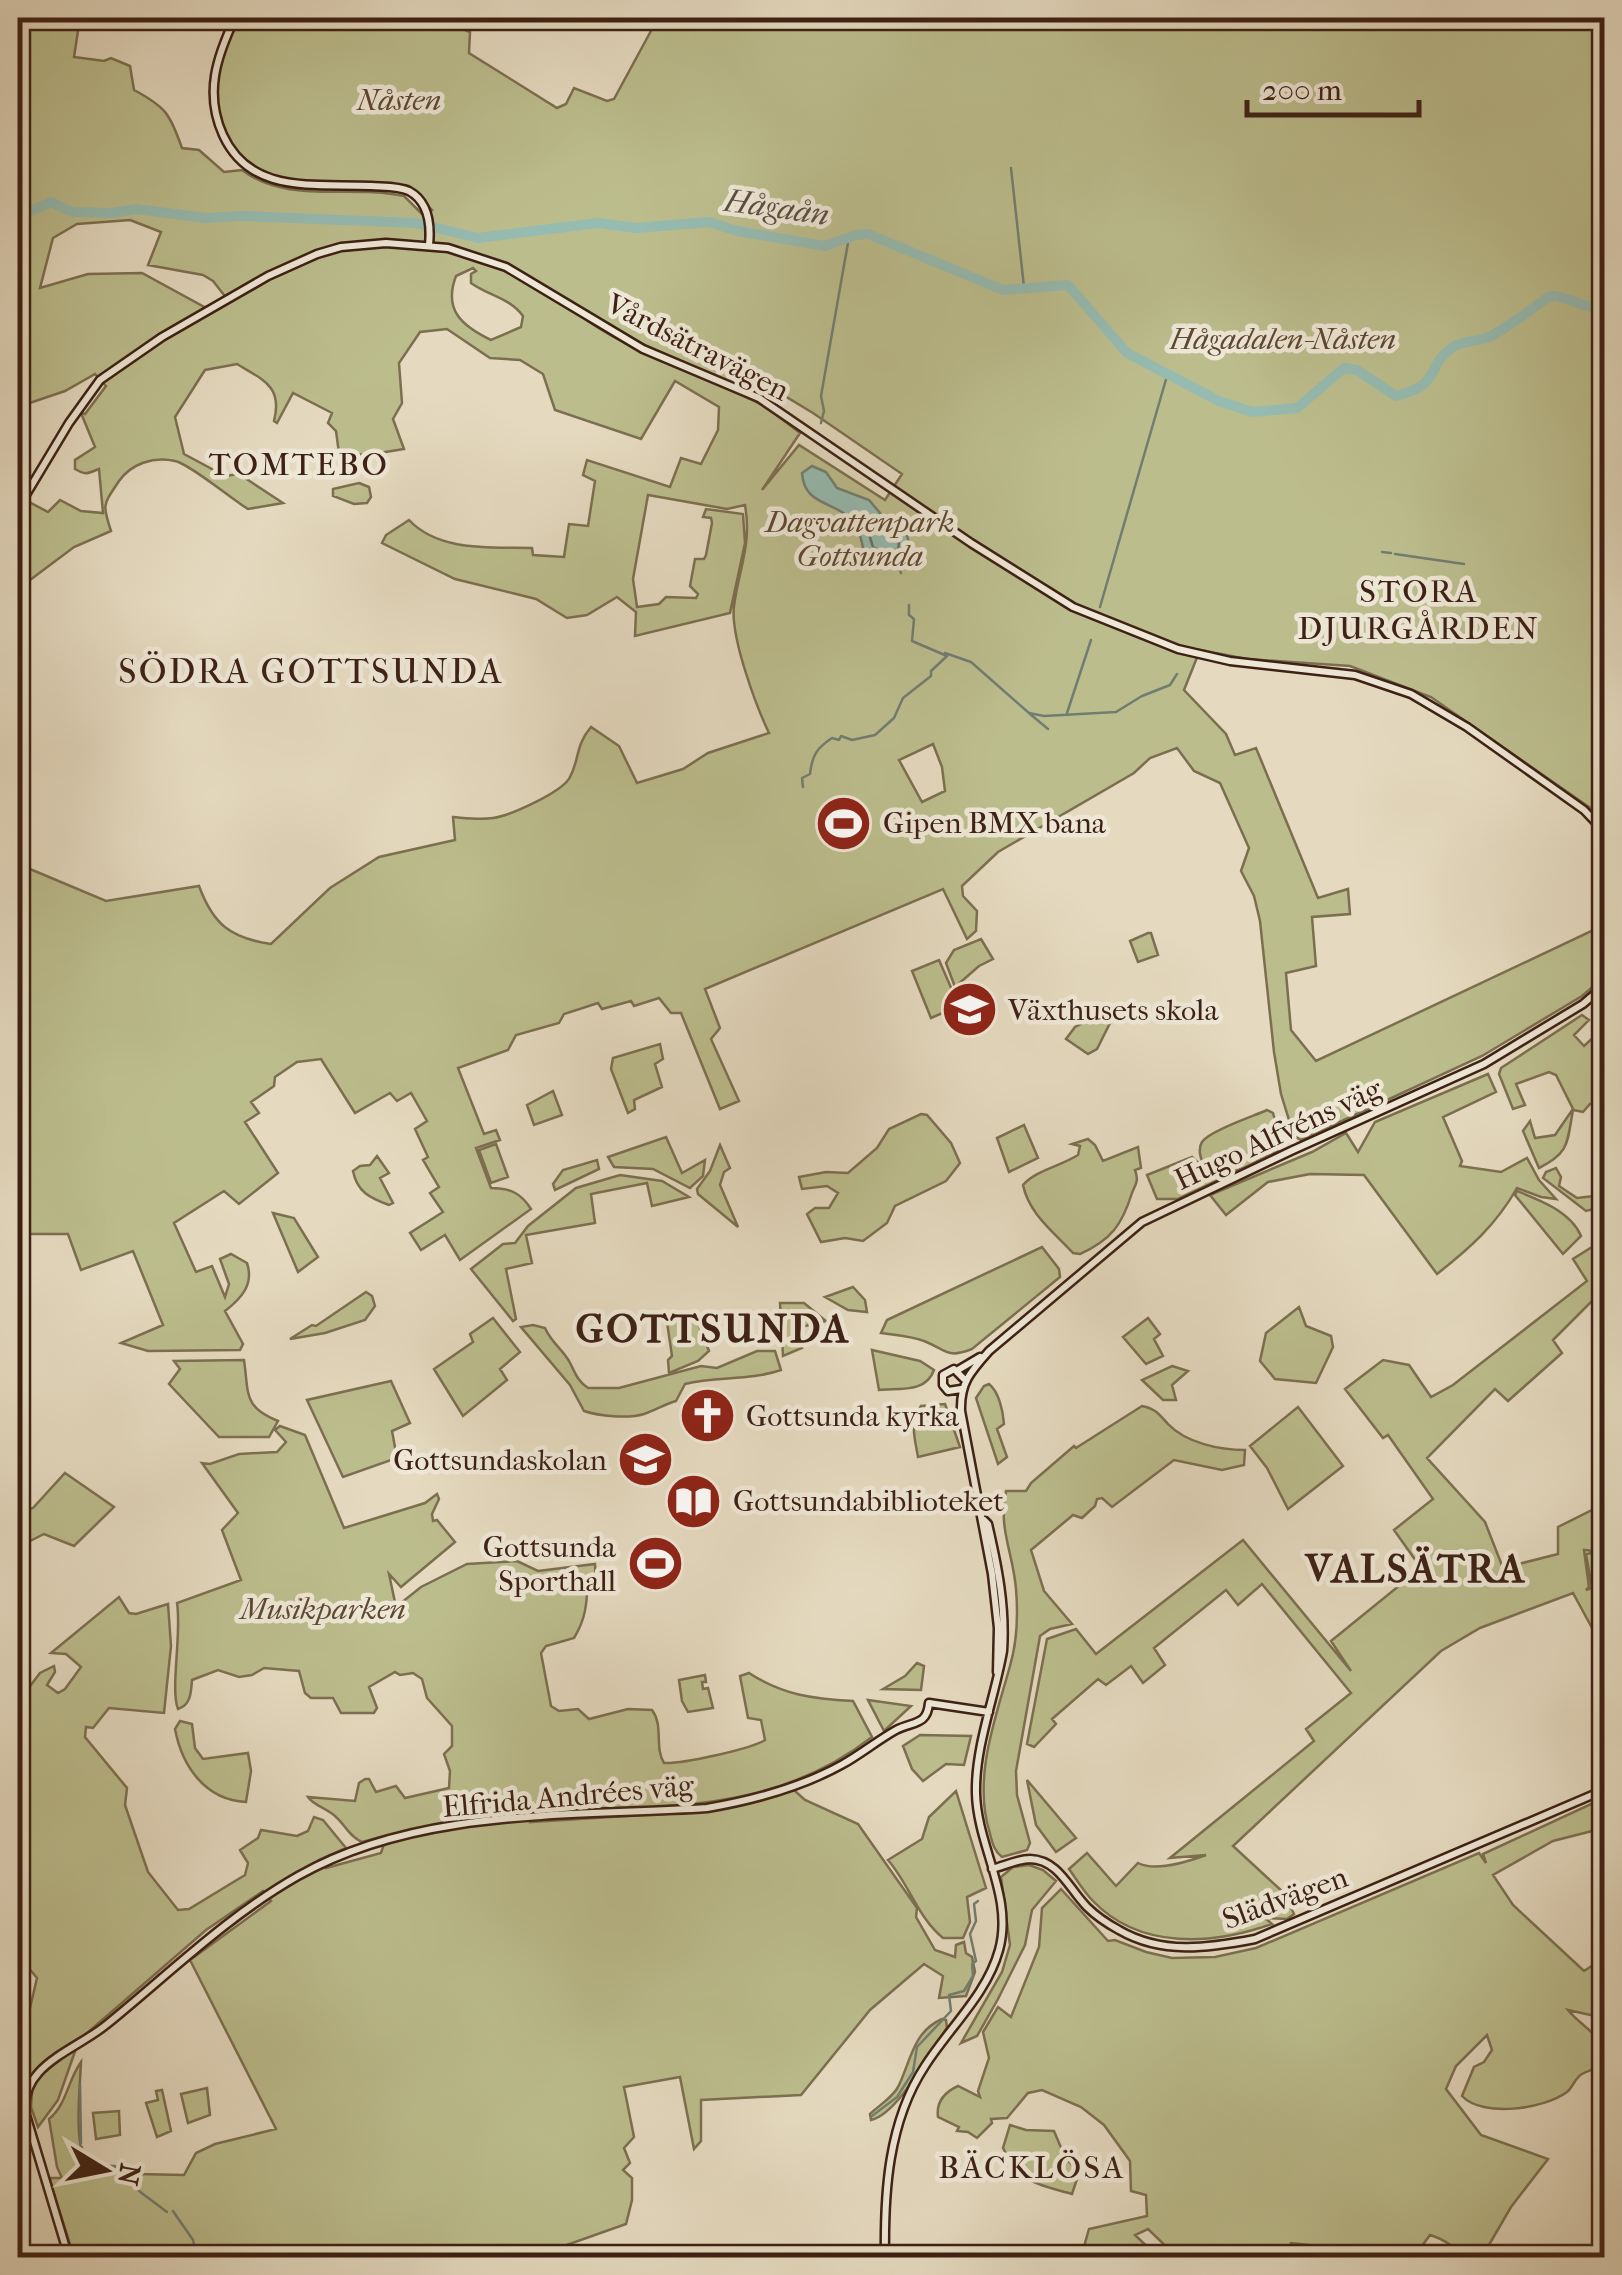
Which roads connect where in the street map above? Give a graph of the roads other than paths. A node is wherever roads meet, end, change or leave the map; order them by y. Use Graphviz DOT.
graph roads {
  1 [pos="235,18"];
  2 [pos="429,245"];
  3 [pos="18,508"];
  4 [pos="1604,831"];
  5 [pos="1604,986"];
  6 [pos="989,1351"];
  7 [pos="958,1370"];
  8 [pos="965,1380"];
  9 [pos="957,1390"];
  10 [pos="989,1712"];
  11 [pos="1604,1790"];
  12 [pos="992,1869"];
  13 [pos="21,2091"];
  14 [pos="68,2258"];
  15 [pos="885,2258"];
  1 -- 2 [label="street"];
  2 -- 3 [label="street, Vårdsätravägen"];
  2 -- 4 [label="street, Vårdsätravägen"];
  5 -- 6 [label="street, Hugo Alfvéns väg"];
  6 -- 7 [label="street, Hugo Alfvéns väg"];
  6 -- 8 [label="street, Hugo Alfvéns väg"];
  7 -- 8 [label="street"];
  7 -- 9 [label="street"];
  8 -- 9 [label="street"];
  9 -- 10 [label="street"];
  10 -- 12 [label="street"];
  10 -- 13 [label="street, Elfrida Andrées väg"];
  11 -- 12 [label="street, Slädvägen"];
  12 -- 15 [label="street"];
  13 -- 14 [label="street"];
}
